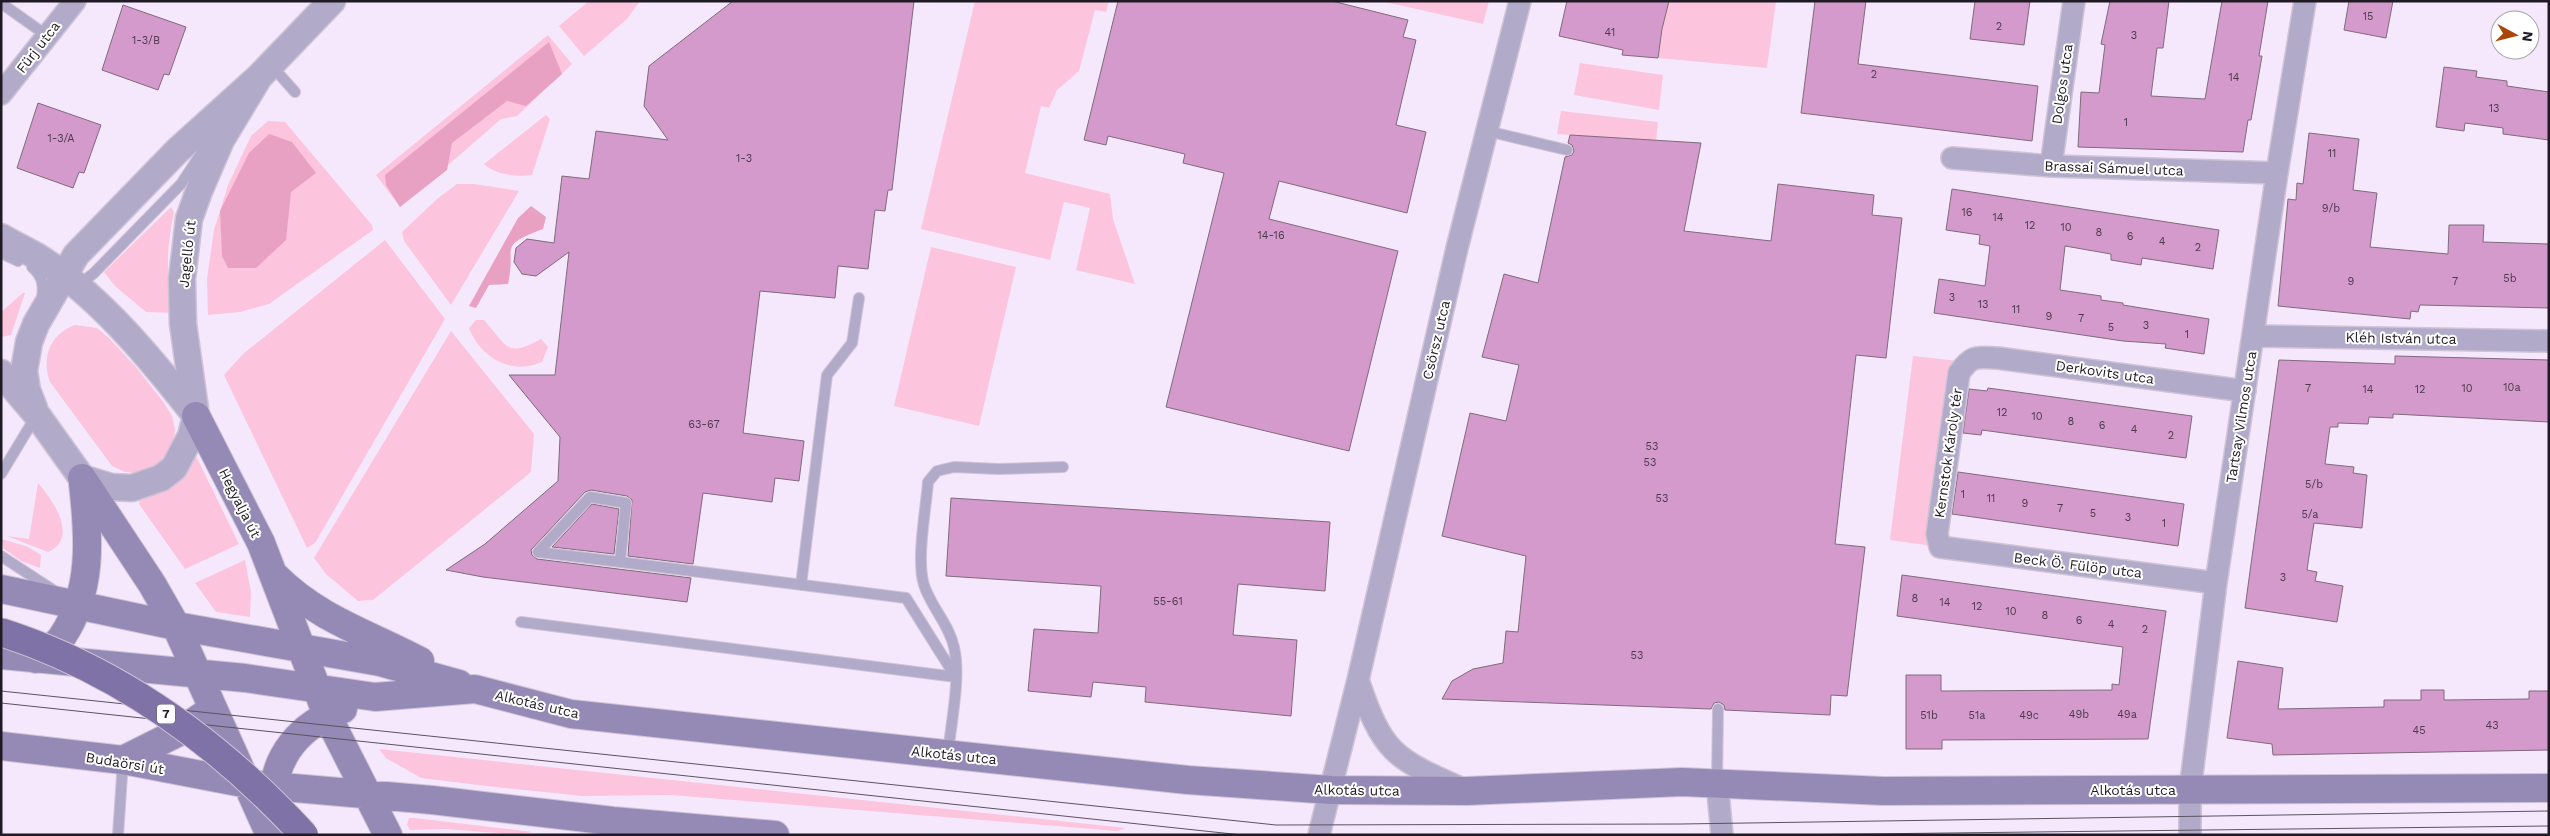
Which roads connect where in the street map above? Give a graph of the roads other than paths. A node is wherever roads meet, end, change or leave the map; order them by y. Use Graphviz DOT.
graph roads {
  1 [pos="74,1"];
  2 [pos="332,1"];
  3 [pos="1520,1"];
  4 [pos="2074,1"];
  5 [pos="2305,1"];
  6 [pos="1,3"];
  7 [pos="46,35"];
  8 [pos="265,71"];
  9 [pos="295,92"];
  10 [pos="1,94"];
  11 [pos="1487,130"];
  12 [pos="1566,150"];
  13 [pos="1952,158"];
  14 [pos="2051,166"];
  15 [pos="2277,172"];
  16 [pos="1,237"];
  17 [pos="1,253"];
  18 [pos="68,289"];
  19 [pos="859,298"];
  20 [pos="36,324"];
  21 [pos="2253,336"];
  22 [pos="2549,341"];
  23 [pos="1967,362"];
  24 [pos="1,373"];
  25 [pos="2245,391"];
  26 [pos="37,415"];
  27 [pos="196,416"];
  28 [pos="1063,467"];
  29 [pos="1,474"];
  30 [pos="82,478"];
  31 [pos="1940,547"];
  32 [pos="1,556"];
  33 [pos="620,562"];
  34 [pos="274,575"];
  35 [pos="2216,583"];
  36 [pos="801,585"];
  37 [pos="1,589"];
  38 [pos="78,605"];
  39 [pos="521,622"];
  40 [pos="176,626"];
  41 [pos="1,632"];
  42 [pos="266,643"];
  43 [pos="300,647"];
  44 [pos="1,655"];
  45 [pos="36,660"];
  46 [pos="196,673"];
  47 [pos="956,677"];
  48 [pos="245,678"];
  49 [pos="1358,680"];
  50 [pos="475,689"];
  51 [pos="316,690"];
  52 [pos="374,697"];
  53 [pos="1718,709"];
  54 [pos="212,710"];
  55 [pos="327,715"];
  56 [pos="1,746"];
  57 [pos="948,755"];
  58 [pos="123,760"];
  59 [pos="1717,782"];
  60 [pos="260,785"];
  61 [pos="2549,788"];
  62 [pos="1331,790"];
  63 [pos="2190,790"];
  64 [pos="1467,791"];
  65 [pos="367,794"];
  66 [pos="613,821"];
  67 [pos="118,835"];
  68 [pos="270,835"];
  69 [pos="277,835"];
  70 [pos="304,835"];
  71 [pos="388,835"];
  72 [pos="553,835"];
  73 [pos="775,835"];
  74 [pos="1319,835"];
  75 [pos="1722,835"];
  76 [pos="2190,835"];
  1 -- 7 [label="street, Fürj utca"];
  2 -- 8 [label="street, Jagelló út"];
  3 -- 11 [label="street, Csörsz utca"];
  4 -- 14 [label="street, Dolgos utca"];
  5 -- 15 [label="street, Tartsay Vilmos utca"];
  6 -- 7 [label="lane"];
  7 -- 10 [label="street, Fürj utca"];
  8 -- 9 [label="lane"];
  8 -- 18 [label="street, Jagelló út"];
  8 -- 27 [label="street, Jagelló út"];
  11 -- 12 [label="lane"];
  11 -- 49 [label="street, Csörsz utca"];
  13 -- 14 [label="street, Brassai Sámuel utca"];
  14 -- 15 [label="street, Brassai Sámuel utca"];
  15 -- 21 [label="street, Tartsay Vilmos utca"];
  16 -- 18 [label="street, Hegyalja út"];
  17 -- 20 [label="lane"];
  18 -- 20 [label="street, Jagelló út"];
  18 -- 27 [label="street, Hegyalja út"];
  19 -- 36 [label="lane"];
  20 -- 26 [label="street, Jagelló út"];
  21 -- 22 [label="street, Kléh István utca"];
  21 -- 25 [label="street, Tartsay Vilmos utca"];
  23 -- 25 [label="street, Derkovits utca"];
  23 -- 31 [label="street, Kernstok Károly tér"];
  24 -- 26 [label="street"];
  25 -- 35 [label="street, Tartsay Vilmos utca"];
  26 -- 29 [label="lane"];
  26 -- 30 [label="street"];
  27 -- 30 [label="street"];
  27 -- 34 [label="main road, Hegyalja út"];
  28 -- 47 [label="lane"];
  30 -- 38 [label="main road"];
  30 -- 40 [label="main road"];
  31 -- 35 [label="street, Beck Ö. Fülöp utca"];
  32 -- 38 [label="lane"];
  33 -- 33 [label="lane"];
  33 -- 36 [label="lane"];
  34 -- 42 [label="main road"];
  34 -- 43 [label="main road, Hegyalja út"];
  34 -- 50 [label="main road"];
  35 -- 63 [label="street, Tartsay Vilmos utca"];
  36 -- 47 [label="lane"];
  37 -- 38 [label="main road"];
  38 -- 40 [label="main road"];
  38 -- 45 [label="main road"];
  39 -- 47 [label="lane"];
  40 -- 42 [label="main road"];
  40 -- 46 [label="main road"];
  41 -- 70 [label="main road, 7, bridge"];
  42 -- 43 [label="main road"];
  42 -- 48 [label="main road"];
  43 -- 50 [label="main road"];
  43 -- 51 [label="main road, Hegyalja út"];
  44 -- 45 [label="main road"];
  45 -- 46 [label="main road"];
  46 -- 48 [label="main road, Alkotás utca"];
  46 -- 54 [label="main road"];
  47 -- 57 [label="lane"];
  48 -- 51 [label="main road, Alkotás utca"];
  48 -- 54 [label="main road"];
  49 -- 62 [label="street, Csörsz utca"];
  49 -- 64 [label="street"];
  50 -- 52 [label="main road, Alkotás utca"];
  50 -- 57 [label="main road, Alkotás utca"];
  51 -- 52 [label="main road, Alkotás utca"];
  51 -- 55 [label="main road, Hegyalja út"];
  52 -- 55 [label="main road"];
  53 -- 59 [label="lane"];
  54 -- 58 [label="main road"];
  54 -- 60 [label="main road"];
  55 -- 60 [label="main road"];
  55 -- 65 [label="main road, Hegyalja út"];
  56 -- 58 [label="main road, Budaörsi út"];
  57 -- 62 [label="main road, Alkotás utca"];
  58 -- 60 [label="main road, Budaörsi út"];
  58 -- 67 [label="lane"];
  59 -- 63 [label="main road, Alkotás utca"];
  59 -- 64 [label="main road, Alkotás utca"];
  59 -- 75 [label="street"];
  60 -- 65 [label="main road"];
  60 -- 68 [label="main road"];
  60 -- 69 [label="main road"];
  61 -- 63 [label="main road, Alkotás utca"];
  62 -- 64 [label="main road, Alkotás utca"];
  62 -- 74 [label="street, Csörsz utca"];
  63 -- 76 [label="street, Tartsay Vilmos utca"];
  65 -- 66 [label="main road"];
  65 -- 71 [label="main road, Hegyalja út"];
  66 -- 72 [label="main road"];
  66 -- 73 [label="main road"];
}
